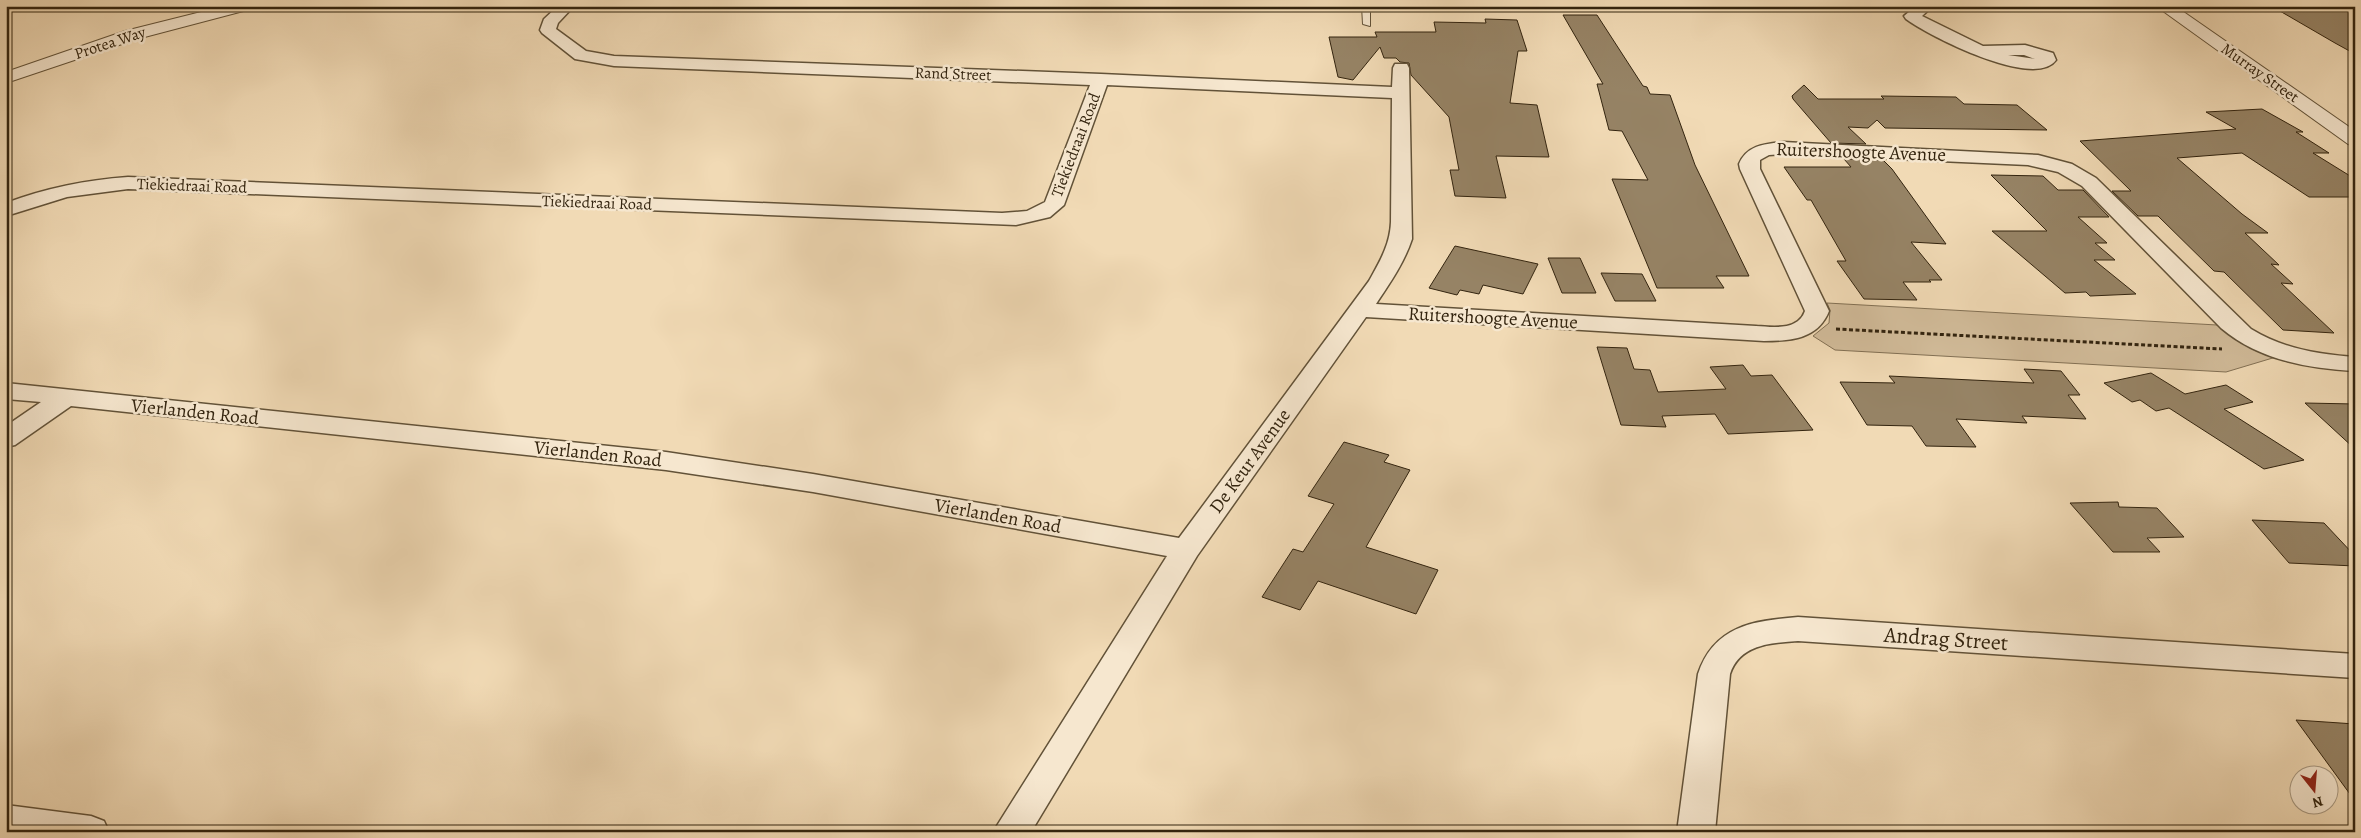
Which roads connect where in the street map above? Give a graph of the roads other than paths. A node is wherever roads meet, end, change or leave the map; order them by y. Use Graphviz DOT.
graph roads {
  1 [pos="245,6"];
  2 [pos="567,6"];
  3 [pos="1366,6"];
  4 [pos="1926,6"];
  5 [pos="2164,6"];
  6 [pos="1367,24"];
  7 [pos="1983,51"];
  8 [pos="6,78"];
  9 [pos="1101,79"];
  10 [pos="1400,80"];
  11 [pos="2355,140"];
  12 [pos="6,210"];
  13 [pos="1361,310"];
  14 [pos="2355,364"];
  15 [pos="6,391"];
  16 [pos="63,399"];
  17 [pos="6,439"];
  18 [pos="1186,549"];
  19 [pos="2355,666"];
  20 [pos="6,821"];
  21 [pos="91,832"];
  22 [pos="1011,832"];
  23 [pos="1696,832"];
  1 -- 8 [label="street, Protea Way"];
  2 -- 9 [label="street, Rand Street"];
  3 -- 6 [label="lane"];
  4 -- 7 [label="street"];
  5 -- 11 [label="street, Murray Street"];
  9 -- 10 [label="street, Rand Street"];
  9 -- 12 [label="street, Tiekiedraai Road"];
  10 -- 13 [label="street, De Keur Avenue"];
  13 -- 14 [label="street, Ruitershoogte Avenue"];
  13 -- 18 [label="street, De Keur Avenue"];
  15 -- 16 [label="street, Vierlanden Road"];
  16 -- 17 [label="street"];
  16 -- 18 [label="street, Vierlanden Road"];
  18 -- 22 [label="street, De Keur Avenue"];
  19 -- 23 [label="street, Andrag Street"];
  20 -- 21 [label="street"];
}
